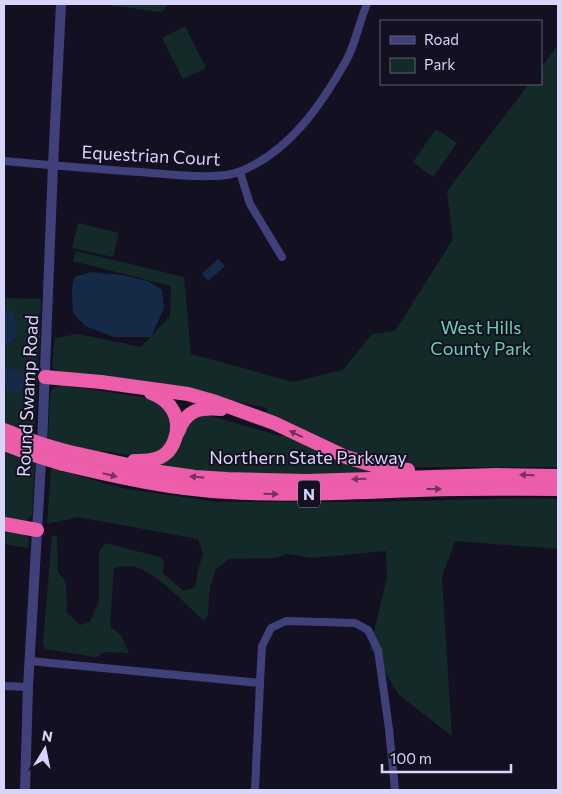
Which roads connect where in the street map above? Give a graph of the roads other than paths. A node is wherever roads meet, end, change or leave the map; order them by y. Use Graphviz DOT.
graph roads {
  1 [pos="61,4"];
  2 [pos="367,4"];
  3 [pos="4,161"];
  4 [pos="53,165"];
  5 [pos="240,172"];
  6 [pos="282,256"];
  7 [pos="45,377"];
  8 [pos="128,386"];
  9 [pos="244,412"];
  10 [pos="4,430"];
  11 [pos="178,432"];
  12 [pos="4,444"];
  13 [pos="84,456"];
  14 [pos="64,457"];
  15 [pos="496,475"];
  16 [pos="558,476"];
  17 [pos="558,489"];
  18 [pos="4,526"];
  19 [pos="37,530"];
  20 [pos="30,661"];
  21 [pos="260,683"];
  22 [pos="4,686"];
  23 [pos="28,687"];
  24 [pos="25,790"];
  25 [pos="255,790"];
  26 [pos="395,790"];
  1 -- 4 [label="street, Round Swamp Road"];
  2 -- 5 [label="street, Equestrian Court"];
  3 -- 4 [label="street, Equestrian Court"];
  4 -- 5 [label="street, Equestrian Court"];
  4 -- 7 [label="street, Round Swamp Road"];
  5 -- 6 [label="street"];
  7 -- 8 [label="highway"];
  7 -- 19 [label="street, Round Swamp Road"];
  8 -- 9 [label="highway"];
  8 -- 11 [label="highway"];
  9 -- 11 [label="highway"];
  15 -- 9 [label="highway, one-way"];
  10 -- 14 [label="highway, Northern State Parkway / N, bridge"];
  11 -- 13 [label="highway"];
  12 -- 14 [label="highway, Northern State Parkway / N, bridge"];
  13 -- 14 [label="highway, Northern State Parkway / N"];
  15 -- 13 [label="highway, Northern State Parkway / N, one-way"];
  14 -- 17 [label="highway, Northern State Parkway / N, one-way"];
  16 -- 15 [label="highway, Northern State Parkway / N, one-way"];
  18 -- 19 [label="highway"];
  19 -- 20 [label="street, Round Swamp Road"];
  20 -- 21 [label="street"];
  20 -- 23 [label="street, Round Swamp Road"];
  21 -- 25 [label="street"];
  21 -- 26 [label="street"];
  22 -- 23 [label="street"];
  23 -- 24 [label="street, Round Swamp Road"];
}
